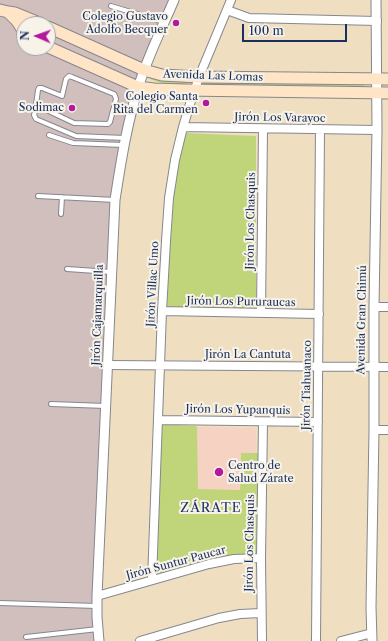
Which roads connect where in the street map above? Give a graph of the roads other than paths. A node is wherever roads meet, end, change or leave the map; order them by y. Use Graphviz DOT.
graph roads {
  1 [pos="174,0"];
  2 [pos="231,0"];
  3 [pos="376,0"];
  4 [pos="111,6"];
  5 [pos="227,10"];
  6 [pos="4,11"];
  7 [pos="22,16"];
  8 [pos="16,20"];
  9 [pos="377,21"];
  10 [pos="165,23"];
  11 [pos="56,31"];
  12 [pos="56,50"];
  13 [pos="117,59"];
  14 [pos="144,70"];
  15 [pos="111,74"];
  16 [pos="199,77"];
  17 [pos="388,78"];
  18 [pos="376,79"];
  19 [pos="138,87"];
  20 [pos="195,90"];
  21 [pos="376,93"];
  22 [pos="388,93"];
  23 [pos="36,105"];
  24 [pos="183,127"];
  25 [pos="263,129"];
  26 [pos="320,129"];
  27 [pos="377,130"];
  28 [pos="49,135"];
  29 [pos="124,142"];
  30 [pos="38,196"];
  31 [pos="62,197"];
  32 [pos="115,200"];
  33 [pos="61,214"];
  34 [pos="67,269"];
  35 [pos="112,272"];
  36 [pos="374,307"];
  37 [pos="388,307"];
  38 [pos="162,311"];
  39 [pos="261,313"];
  40 [pos="319,314"];
  41 [pos="108,365"];
  42 [pos="161,366"];
  43 [pos="318,367"];
  44 [pos="374,367"];
  45 [pos="388,367"];
  46 [pos="51,404"];
  47 [pos="106,406"];
  48 [pos="159,420"];
  49 [pos="263,422"];
  50 [pos="318,422"];
  51 [pos="374,430"];
  52 [pos="388,430"];
  53 [pos="261,558"];
  54 [pos="152,580"];
  55 [pos="97,596"];
  56 [pos="0,603"];
  57 [pos="97,606"];
  58 [pos="261,613"];
  59 [pos="98,630"];
  60 [pos="26,637"];
  61 [pos="372,637"];
  62 [pos="99,641"];
  63 [pos="140,641"];
  64 [pos="262,641"];
  65 [pos="316,641"];
  66 [pos="341,641"];
  1 -- 10 [label="street, Jirón Cajamarquilla"];
  2 -- 5 [label="street, Jirón Villac Umo"];
  3 -- 9 [label="street, Avenida Gran Chimú"];
  4 -- 10 [label="lane"];
  5 -- 9 [label="street"];
  5 -- 16 [label="street, Jirón Villac Umo"];
  6 -- 7 [label="main road"];
  6 -- 8 [label="main road"];
  9 -- 18 [label="street, Avenida Gran Chimú"];
  10 -- 14 [label="street, Jirón Cajamarquilla"];
  11 -- 13 [label="main road, Avenida Las Lomas"];
  12 -- 15 [label="main road, Avenida Las Lomas"];
  13 -- 14 [label="main road, Avenida Las Lomas"];
  13 -- 15 [label="main road"];
  14 -- 16 [label="main road, Avenida Las Lomas"];
  14 -- 19 [label="street, Jirón Cajamarquilla"];
  15 -- 19 [label="main road, Avenida Las Lomas"];
  16 -- 18 [label="main road, Avenida Las Lomas"];
  16 -- 20 [label="street, Jirón Villac Umo"];
  17 -- 18 [label="main road, Avenida Las Lomas"];
  18 -- 21 [label="street, Avenida Gran Chimú"];
  19 -- 20 [label="main road, Avenida Las Lomas"];
  19 -- 29 [label="street, Jirón Cajamarquilla"];
  20 -- 21 [label="main road, Avenida Las Lomas"];
  20 -- 24 [label="street, Jirón Villac Umo"];
  21 -- 22 [label="main road, Avenida Las Lomas"];
  21 -- 27 [label="street, Avenida Gran Chimú"];
  23 -- 23 [label="lane"];
  23 -- 29 [label="lane"];
  24 -- 25 [label="street, Jirón Los Varayoc"];
  24 -- 38 [label="street, Jirón Villac Umo"];
  25 -- 26 [label="street, Jirón Los Varayoc"];
  25 -- 39 [label="street, Jirón Los Chasquis"];
  26 -- 27 [label="street, Jirón Los Varayoc"];
  26 -- 40 [label="street, Jirón Tiahuanaco"];
  27 -- 36 [label="street, Avenida Gran Chimú"];
  28 -- 29 [label="lane"];
  29 -- 32 [label="street, Jirón Cajamarquilla"];
  30 -- 31 [label="lane"];
  31 -- 32 [label="lane"];
  31 -- 33 [label="lane"];
  32 -- 35 [label="street, Jirón Cajamarquilla"];
  34 -- 35 [label="lane"];
  35 -- 41 [label="street, Jirón Cajamarquilla"];
  36 -- 37 [label="street"];
  36 -- 44 [label="street, Avenida Gran Chimú"];
  38 -- 39 [label="street, Jirón Los Pururaucas"];
  38 -- 42 [label="street, Jirón Villac Umo"];
  39 -- 40 [label="street, Jirón Los Pururaucas"];
  40 -- 43 [label="street, Jirón Tiahuanaco"];
  41 -- 42 [label="street, Jirón La Cantuta"];
  41 -- 47 [label="street, Jirón Cajamarquilla"];
  42 -- 43 [label="street, Jirón La Cantuta"];
  42 -- 48 [label="street, Jirón Villac Umo"];
  43 -- 44 [label="street, Jirón La Cantuta"];
  43 -- 50 [label="street, Jirón Tiahuanaco"];
  44 -- 45 [label="street, Jirón La Cantuta"];
  44 -- 51 [label="street, Avenida Gran Chimú"];
  46 -- 47 [label="lane"];
  47 -- 55 [label="street, Jirón Cajamarquilla"];
  48 -- 49 [label="street, Jirón Los Yupanquis"];
  48 -- 54 [label="street, Jirón Villac Umo"];
  49 -- 50 [label="street, Jirón Los Yupanquis"];
  49 -- 53 [label="street, Jirón Los Chasquis"];
  50 -- 65 [label="street, Jirón Tiahuanaco"];
  51 -- 52 [label="street"];
  51 -- 61 [label="street, Avenida Gran Chimú"];
  53 -- 54 [label="street, Jirón Suntur Paucar"];
  53 -- 58 [label="street, Jirón Los Chasquis"];
  54 -- 55 [label="street, Jirón Suntur Paucar"];
  55 -- 57 [label="street, Jirón Cajamarquilla"];
  56 -- 57 [label="lane"];
  57 -- 59 [label="street, Jirón Cajamarquilla"];
  58 -- 63 [label="street"];
  58 -- 64 [label="street, Jirón Los Chasquis"];
  59 -- 60 [label="lane"];
  59 -- 62 [label="street, Jirón Cajamarquilla"];
  61 -- 66 [label="street"];
}
